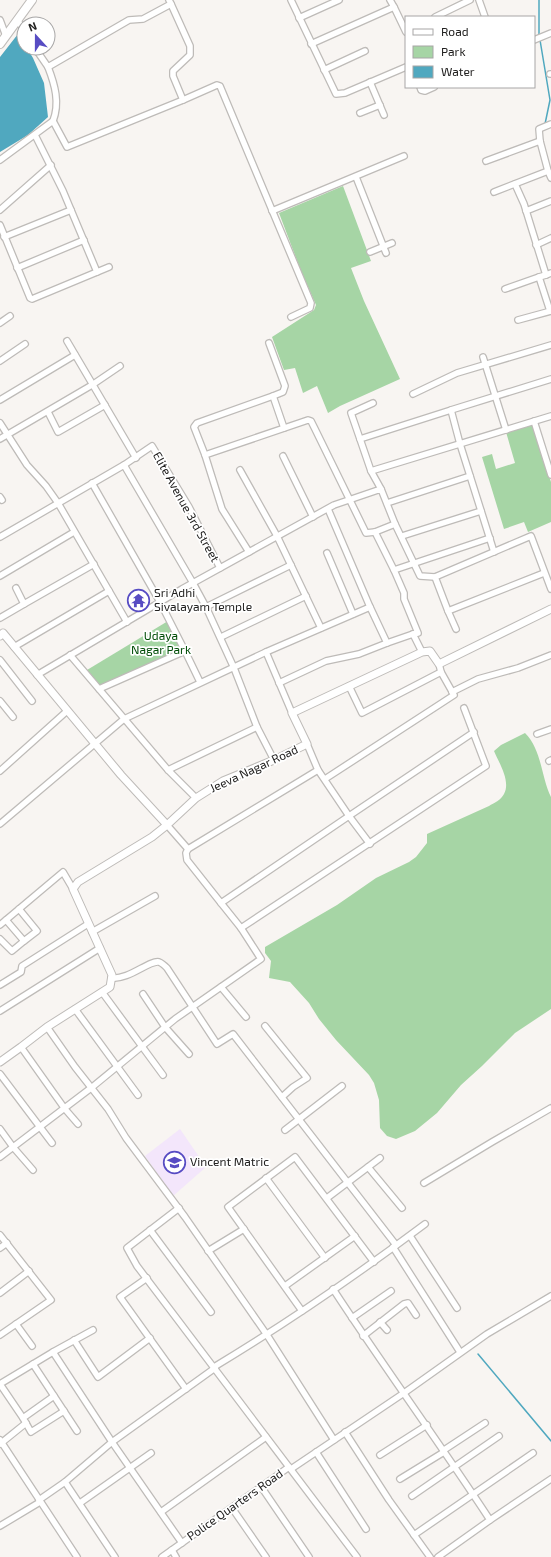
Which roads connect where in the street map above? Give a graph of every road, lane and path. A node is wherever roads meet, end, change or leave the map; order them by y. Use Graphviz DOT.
graph roads {
  1 [pos="32,0"];
  2 [pos="291,0"];
  3 [pos="339,0"];
  4 [pos="390,0"];
  5 [pos="470,0"];
  6 [pos="479,0"];
  7 [pos="170,2"];
  8 [pos="460,2"];
  9 [pos="394,7"];
  10 [pos="21,16"];
  11 [pos="437,16"];
  12 [pos="486,16"];
  13 [pos="300,18"];
  14 [pos="0,20"];
  15 [pos="16,24"];
  16 [pos="405,30"];
  17 [pos="551,34"];
  18 [pos="6,36"];
  19 [pos="538,39"];
  20 [pos="0,44"];
  21 [pos="311,44"];
  22 [pos="365,51"];
  23 [pos="41,56"];
  24 [pos="48,67"];
  25 [pos="405,67"];
  26 [pos="324,70"];
  27 [pos="370,82"];
  28 [pos="420,88"];
  29 [pos="432,88"];
  30 [pos="183,100"];
  31 [pos="380,104"];
  32 [pos="360,113"];
  33 [pos="384,115"];
  34 [pos="53,121"];
  35 [pos="551,124"];
  36 [pos="35,135"];
  37 [pos="540,141"];
  38 [pos="404,156"];
  39 [pos="0,160"];
  40 [pos="486,161"];
  41 [pos="51,165"];
  42 [pos="548,171"];
  43 [pos="356,176"];
  44 [pos="551,178"];
  45 [pos="515,184"];
  46 [pos="494,192"];
  47 [pos="551,201"];
  48 [pos="0,210"];
  49 [pos="71,210"];
  50 [pos="526,210"];
  51 [pos="272,211"];
  52 [pos="0,225"];
  53 [pos="4,237"];
  54 [pos="551,238"];
  55 [pos="84,240"];
  56 [pos="392,243"];
  57 [pos="536,245"];
  58 [pos="383,246"];
  59 [pos="370,252"];
  60 [pos="386,253"];
  61 [pos="109,267"];
  62 [pos="17,268"];
  63 [pos="97,272"];
  64 [pos="549,274"];
  65 [pos="539,277"];
  66 [pos="505,289"];
  67 [pos="550,311"];
  68 [pos="10,316"];
  69 [pos="291,317"];
  70 [pos="518,320"];
  71 [pos="0,323"];
  72 [pos="67,341"];
  73 [pos="269,343"];
  74 [pos="25,344"];
  75 [pos="551,345"];
  76 [pos="75,355"];
  77 [pos="483,357"];
  78 [pos="0,361"];
  79 [pos="486,365"];
  80 [pos="120,366"];
  81 [pos="551,379"];
  82 [pos="92,385"];
  83 [pos="413,394"];
  84 [pos="273,396"];
  85 [pos="495,396"];
  86 [pos="0,400"];
  87 [pos="373,403"];
  88 [pos="104,405"];
  89 [pos="452,410"];
  90 [pos="48,412"];
  91 [pos="551,416"];
  92 [pos="534,421"];
  93 [pos="0,423"];
  94 [pos="284,428"];
  95 [pos="506,430"];
  96 [pos="8,435"];
  97 [pos="0,439"];
  98 [pos="360,439"];
  99 [pos="460,444"];
  100 [pos="205,454"];
  101 [pos="283,456"];
  102 [pos="548,456"];
  103 [pos="136,458"];
  104 [pos="124,465"];
  105 [pos="240,470"];
  106 [pos="371,471"];
  107 [pos="551,475"];
  108 [pos="470,476"];
  109 [pos="92,483"];
  110 [pos="381,489"];
  111 [pos="350,499"];
  112 [pos="58,503"];
  113 [pos="387,503"];
  114 [pos="328,509"];
  115 [pos="481,511"];
  116 [pos="313,517"];
  117 [pos="395,524"];
  118 [pos="74,532"];
  119 [pos="375,532"];
  120 [pos="277,536"];
  121 [pos="402,536"];
  122 [pos="0,537"];
  123 [pos="490,538"];
  124 [pos="249,552"];
  125 [pos="494,552"];
  126 [pos="327,553"];
  127 [pos="414,563"];
  128 [pos="94,564"];
  129 [pos="291,565"];
  130 [pos="220,568"];
  131 [pos="394,570"];
  132 [pos="544,573"];
  133 [pos="0,576"];
  134 [pos="435,577"];
  135 [pos="194,583"];
  136 [pos="16,588"];
  137 [pos="551,589"];
  138 [pos="109,591"];
  139 [pos="306,596"];
  140 [pos="160,602"];
  141 [pos="24,604"];
  142 [pos="206,607"];
  143 [pos="370,607"];
  144 [pos="551,609"];
  145 [pos="448,611"];
  146 [pos="354,614"];
  147 [pos="0,618"];
  148 [pos="127,622"];
  149 [pos="321,628"];
  150 [pos="456,629"];
  151 [pos="1,633"];
  152 [pos="413,634"];
  153 [pos="221,637"];
  154 [pos="387,643"];
  155 [pos="14,647"];
  156 [pos="185,651"];
  157 [pos="266,652"];
  158 [pos="422,652"];
  159 [pos="70,655"];
  160 [pos="551,655"];
  161 [pos="0,660"];
  162 [pos="439,664"];
  163 [pos="234,668"];
  164 [pos="441,672"];
  165 [pos="37,675"];
  166 [pos="200,682"];
  167 [pos="279,683"];
  168 [pos="349,686"];
  169 [pos="99,689"];
  170 [pos="452,692"];
  171 [pos="0,701"];
  172 [pos="32,701"];
  173 [pos="464,708"];
  174 [pos="68,711"];
  175 [pos="292,713"];
  176 [pos="13,717"];
  177 [pos="124,719"];
  178 [pos="257,727"];
  179 [pos="551,729"];
  180 [pos="474,732"];
  181 [pos="537,734"];
  182 [pos="94,743"];
  183 [pos="307,744"];
  184 [pos="274,760"];
  185 [pos="168,770"];
  186 [pos="318,770"];
  187 [pos="0,771"];
  188 [pos="325,779"];
  189 [pos="196,798"];
  190 [pos="349,816"];
  191 [pos="0,824"];
  192 [pos="167,825"];
  193 [pos="370,844"];
  194 [pos="188,849"];
  195 [pos="73,890"];
  196 [pos="155,896"];
  197 [pos="221,903"];
  198 [pos="19,909"];
  199 [pos="6,920"];
  200 [pos="88,924"];
  201 [pos="0,925"];
  202 [pos="241,928"];
  203 [pos="92,932"];
  204 [pos="0,939"];
  205 [pos="24,941"];
  206 [pos="100,948"];
  207 [pos="111,978"];
  208 [pos="0,985"];
  209 [pos="222,987"];
  210 [pos="102,992"];
  211 [pos="143,994"];
  212 [pos="191,1007"];
  213 [pos="74,1009"];
  214 [pos="0,1011"];
  215 [pos="246,1017"];
  216 [pos="265,1026"];
  217 [pos="47,1027"];
  218 [pos="165,1027"];
  219 [pos="22,1047"];
  220 [pos="143,1047"];
  221 [pos="189,1054"];
  222 [pos="0,1062"];
  223 [pos="117,1067"];
  224 [pos="0,1074"];
  225 [pos="163,1075"];
  226 [pos="342,1086"];
  227 [pos="91,1088"];
  228 [pos="138,1095"];
  229 [pos="282,1097"];
  230 [pos="65,1108"];
  231 [pos="551,1108"];
  232 [pos="299,1120"];
  233 [pos="78,1124"];
  234 [pos="39,1128"];
  235 [pos="0,1129"];
  236 [pos="285,1130"];
  237 [pos="52,1143"];
  238 [pos="13,1147"];
  239 [pos="0,1157"];
  240 [pos="380,1158"];
  241 [pos="368,1167"];
  242 [pos="33,1170"];
  243 [pos="266,1178"];
  244 [pos="347,1183"];
  245 [pos="424,1183"];
  246 [pos="327,1198"];
  247 [pos="179,1208"];
  248 [pos="402,1208"];
  249 [pos="425,1224"];
  250 [pos="244,1229"];
  251 [pos="150,1230"];
  252 [pos="0,1235"];
  253 [pos="355,1236"];
  254 [pos="410,1236"];
  255 [pos="7,1243"];
  256 [pos="395,1246"];
  257 [pos="0,1248"];
  258 [pos="208,1251"];
  259 [pos="325,1258"];
  260 [pos="374,1262"];
  261 [pos="29,1271"];
  262 [pos="147,1278"];
  263 [pos="285,1286"];
  264 [pos="333,1289"];
  265 [pos="391,1291"];
  266 [pos="0,1293"];
  267 [pos="551,1296"];
  268 [pos="457,1308"];
  269 [pos="302,1311"];
  270 [pos="211,1312"];
  271 [pos="416,1315"];
  272 [pos="352,1318"];
  273 [pos="380,1322"];
  274 [pos="16,1324"];
  275 [pos="93,1330"];
  276 [pos="387,1330"];
  277 [pos="0,1335"];
  278 [pos="267,1335"];
  279 [pos="363,1336"];
  280 [pos="150,1338"];
  281 [pos="74,1340"];
  282 [pos="32,1346"];
  283 [pos="53,1352"];
  284 [pos="460,1352"];
  285 [pos="33,1364"];
  286 [pos="214,1368"];
  287 [pos="186,1389"];
  288 [pos="404,1393"];
  289 [pos="54,1396"];
  290 [pos="64,1411"];
  291 [pos="24,1421"];
  292 [pos="485,1423"];
  293 [pos="427,1425"];
  294 [pos="77,1430"];
  295 [pos="346,1432"];
  296 [pos="499,1436"];
  297 [pos="266,1437"];
  298 [pos="334,1440"];
  299 [pos="1,1442"];
  300 [pos="112,1442"];
  301 [pos="444,1451"];
  302 [pos="316,1452"];
  303 [pos="151,1453"];
  304 [pos="532,1453"];
  305 [pos="380,1455"];
  306 [pos="454,1467"];
  307 [pos="129,1468"];
  308 [pos="290,1468"];
  309 [pos="400,1479"];
  310 [pos="551,1479"];
  311 [pos="65,1482"];
  312 [pos="262,1488"];
  313 [pos="474,1495"];
  314 [pos="412,1496"];
  315 [pos="40,1501"];
  316 [pos="80,1504"];
  317 [pos="232,1508"];
  318 [pos="161,1512"];
  319 [pos="490,1520"];
  320 [pos="0,1526"];
  321 [pos="366,1530"];
  322 [pos="414,1535"];
  323 [pos="182,1543"];
  324 [pos="172,1550"];
  325 [pos="355,1555"];
  326 [pos="77,1557"];
  327 [pos="115,1557"];
  328 [pos="162,1557"];
  329 [pos="176,1557"];
  330 [pos="266,1557"];
  331 [pos="309,1557"];
  332 [pos="348,1557"];
  333 [pos="430,1557"];
  334 [pos="438,1557"];
  1 -- 10 [label="main road"];
  2 -- 13 [label="street"];
  3 -- 13 [label="street"];
  4 -- 9 [label="street"];
  5 -- 8 [label="street"];
  6 -- 12 [label="street"];
  7 -- 24 [label="street"];
  7 -- 30 [label="street"];
  8 -- 11 [label="street"];
  9 -- 16 [label="street"];
  9 -- 21 [label="street"];
  13 -- 21 [label="street"];
  14 -- 18 [label="street"];
  15 -- 18 [label="main road"];
  17 -- 19 [label="street"];
  18 -- 20 [label="main road"];
  21 -- 26 [label="street"];
  22 -- 26 [label="street"];
  23 -- 24 [label="street"];
  24 -- 34 [label="street"];
  25 -- 27 [label="street"];
  26 -- 27 [label="street"];
  27 -- 31 [label="street"];
  28 -- 29 [label="street"];
  30 -- 34 [label="street"];
  30 -- 51 [label="street"];
  31 -- 32 [label="street"];
  31 -- 33 [label="street"];
  34 -- 36 [label="street"];
  35 -- 37 [label="street"];
  36 -- 39 [label="street"];
  36 -- 41 [label="street"];
  37 -- 40 [label="street"];
  37 -- 42 [label="street"];
  38 -- 43 [label="street"];
  41 -- 48 [label="street"];
  41 -- 49 [label="street"];
  42 -- 44 [label="street"];
  42 -- 45 [label="street"];
  43 -- 51 [label="street"];
  43 -- 58 [label="street"];
  45 -- 46 [label="street"];
  45 -- 50 [label="street"];
  47 -- 50 [label="street"];
  49 -- 53 [label="street"];
  49 -- 55 [label="street"];
  50 -- 57 [label="street"];
  51 -- 69 [label="street"];
  52 -- 53 [label="street"];
  53 -- 62 [label="street"];
  54 -- 57 [label="street"];
  55 -- 62 [label="street"];
  55 -- 63 [label="street"];
  56 -- 58 [label="street"];
  57 -- 64 [label="street"];
  58 -- 59 [label="street"];
  58 -- 60 [label="street"];
  61 -- 63 [label="street"];
  62 -- 63 [label="street"];
  64 -- 65 [label="street"];
  65 -- 66 [label="street"];
  65 -- 67 [label="street"];
  67 -- 70 [label="street"];
  68 -- 71 [label="street"];
  72 -- 76 [label="street"];
  73 -- 84 [label="street"];
  74 -- 78 [label="street"];
  75 -- 79 [label="street"];
  76 -- 82 [label="street"];
  76 -- 86 [label="street"];
  77 -- 79 [label="street"];
  79 -- 83 [label="street"];
  79 -- 85 [label="street"];
  80 -- 82 [label="street"];
  81 -- 85 [label="street"];
  82 -- 88 [label="street"];
  82 -- 90 [label="street"];
  84 -- 94 [label="street"];
  84 -- 100 [label="street"];
  85 -- 89 [label="street"];
  85 -- 95 [label="street"];
  87 -- 98 [label="street"];
  88 -- 90 [label="street"];
  88 -- 103 [label="street"];
  89 -- 98 [label="street"];
  89 -- 99 [label="street"];
  90 -- 96 [label="street"];
  91 -- 92 [label="street"];
  92 -- 95 [label="street"];
  92 -- 102 [label="street"];
  93 -- 96 [label="street"];
  94 -- 100 [label="street"];
  94 -- 111 [label="street"];
  95 -- 99 [label="street"];
  96 -- 97 [label="street"];
  96 -- 112 [label="street"];
  98 -- 106 [label="street"];
  99 -- 106 [label="street"];
  99 -- 108 [label="street"];
  100 -- 124 [label="street"];
  101 -- 116 [label="street"];
  102 -- 107 [label="street"];
  103 -- 104 [label="street"];
  103 -- 130 [label="street, Elite Avenue 3rd Street"];
  104 -- 109 [label="street"];
  104 -- 135 [label="street"];
  105 -- 120 [label="street"];
  106 -- 110 [label="street"];
  108 -- 113 [label="street"];
  108 -- 115 [label="street"];
  109 -- 112 [label="street"];
  109 -- 140 [label="street"];
  110 -- 111 [label="street"];
  110 -- 113 [label="street"];
  111 -- 114 [label="street"];
  111 -- 119 [label="street"];
  112 -- 118 [label="street"];
  112 -- 122 [label="street"];
  113 -- 117 [label="street"];
  114 -- 116 [label="street"];
  114 -- 143 [label="street"];
  115 -- 121 [label="street"];
  115 -- 123 [label="street"];
  116 -- 120 [label="street"];
  117 -- 119 [label="street"];
  117 -- 121 [label="street"];
  118 -- 128 [label="street"];
  118 -- 133 [label="street"];
  119 -- 131 [label="street"];
  120 -- 124 [label="street"];
  120 -- 129 [label="street"];
  121 -- 127 [label="street"];
  123 -- 125 [label="street"];
  123 -- 127 [label="street"];
  124 -- 130 [label="street"];
  125 -- 132 [label="street"];
  125 -- 134 [label="street"];
  126 -- 146 [label="street"];
  127 -- 131 [label="street"];
  127 -- 134 [label="street"];
  128 -- 138 [label="street"];
  128 -- 141 [label="street"];
  129 -- 139 [label="street"];
  129 -- 142 [label="street"];
  130 -- 135 [label="street"];
  131 -- 152 [label="street"];
  132 -- 137 [label="street"];
  132 -- 145 [label="street"];
  134 -- 145 [label="street"];
  135 -- 140 [label="street"];
  135 -- 142 [label="street"];
  136 -- 141 [label="street"];
  138 -- 148 [label="street"];
  138 -- 155 [label="street"];
  139 -- 149 [label="street"];
  139 -- 153 [label="street"];
  140 -- 148 [label="street"];
  140 -- 156 [label="street"];
  141 -- 147 [label="street"];
  142 -- 153 [label="street"];
  143 -- 146 [label="street"];
  143 -- 154 [label="street"];
  144 -- 162 [label="street"];
  145 -- 150 [label="street"];
  146 -- 149 [label="street"];
  148 -- 159 [label="street"];
  149 -- 157 [label="street"];
  151 -- 155 [label="street"];
  152 -- 154 [label="street"];
  152 -- 158 [label="street"];
  153 -- 163 [label="street"];
  154 -- 167 [label="street"];
  155 -- 165 [label="street"];
  156 -- 166 [label="street"];
  156 -- 169 [label="street"];
  157 -- 163 [label="street"];
  157 -- 167 [label="street"];
  158 -- 162 [label="street"];
  158 -- 168 [label="street"];
  159 -- 165 [label="street"];
  159 -- 169 [label="street"];
  160 -- 170 [label="street"];
  161 -- 172 [label="street"];
  162 -- 164 [label="street"];
  163 -- 166 [label="street"];
  163 -- 178 [label="street"];
  164 -- 168 [label="street"];
  164 -- 170 [label="street"];
  165 -- 174 [label="street"];
  166 -- 177 [label="street"];
  167 -- 175 [label="street"];
  168 -- 175 [label="street"];
  169 -- 177 [label="street"];
  170 -- 188 [label="street"];
  171 -- 176 [label="street"];
  173 -- 180 [label="street"];
  174 -- 182 [label="street"];
  174 -- 187 [label="street"];
  175 -- 183 [label="street, Jeeva Nagar Road"];
  177 -- 182 [label="street"];
  177 -- 185 [label="street"];
  178 -- 184 [label="street"];
  178 -- 185 [label="street"];
  179 -- 181 [label="street"];
  180 -- 190 [label="street"];
  180 -- 193 [label="street"];
  182 -- 191 [label="street"];
  182 -- 192 [label="street"];
  183 -- 184 [label="street, Jeeva Nagar Road"];
  183 -- 186 [label="street"];
  184 -- 189 [label="street, Jeeva Nagar Road"];
  185 -- 189 [label="street"];
  186 -- 188 [label="street"];
  186 -- 194 [label="street"];
  188 -- 190 [label="street"];
  189 -- 192 [label="street, Jeeva Nagar Road"];
  190 -- 193 [label="street"];
  190 -- 197 [label="street"];
  192 -- 194 [label="street"];
  192 -- 195 [label="street, Jeeva Nagar Road"];
  193 -- 202 [label="street"];
  194 -- 197 [label="street"];
  195 -- 198 [label="street"];
  195 -- 200 [label="street"];
  196 -- 203 [label="street"];
  197 -- 202 [label="street"];
  198 -- 199 [label="street"];
  198 -- 205 [label="street"];
  199 -- 201 [label="street"];
  199 -- 205 [label="street"];
  200 -- 203 [label="street"];
  200 -- 208 [label="street"];
  202 -- 209 [label="street"];
  203 -- 206 [label="street"];
  204 -- 205 [label="street"];
  206 -- 207 [label="street"];
  206 -- 214 [label="street"];
  207 -- 210 [label="street"];
  207 -- 212 [label="street"];
  209 -- 212 [label="street"];
  209 -- 215 [label="street"];
  210 -- 213 [label="street"];
  210 -- 220 [label="street"];
  211 -- 218 [label="street"];
  212 -- 218 [label="street"];
  212 -- 229 [label="street"];
  213 -- 217 [label="street"];
  213 -- 223 [label="street"];
  216 -- 229 [label="street"];
  217 -- 219 [label="street"];
  217 -- 227 [label="street"];
  218 -- 220 [label="street"];
  218 -- 221 [label="street"];
  219 -- 222 [label="street"];
  219 -- 230 [label="street"];
  220 -- 223 [label="street"];
  220 -- 225 [label="street"];
  223 -- 227 [label="street"];
  223 -- 228 [label="street"];
  224 -- 234 [label="street"];
  226 -- 232 [label="street"];
  227 -- 230 [label="street"];
  227 -- 247 [label="street"];
  229 -- 232 [label="street"];
  230 -- 233 [label="street"];
  230 -- 234 [label="street"];
  231 -- 245 [label="street"];
  232 -- 236 [label="street"];
  232 -- 244 [label="street"];
  234 -- 237 [label="street"];
  234 -- 238 [label="street"];
  235 -- 238 [label="street"];
  238 -- 239 [label="street"];
  238 -- 242 [label="street"];
  240 -- 241 [label="street"];
  241 -- 244 [label="street"];
  241 -- 248 [label="street"];
  243 -- 246 [label="street"];
  243 -- 250 [label="street"];
  243 -- 259 [label="street"];
  244 -- 246 [label="street"];
  244 -- 256 [label="street"];
  246 -- 253 [label="street"];
  247 -- 251 [label="street"];
  247 -- 258 [label="street"];
  249 -- 254 [label="street"];
  250 -- 258 [label="street"];
  250 -- 263 [label="street"];
  251 -- 262 [label="street"];
  251 -- 270 [label="street"];
  252 -- 255 [label="street"];
  253 -- 259 [label="street"];
  253 -- 260 [label="street"];
  254 -- 256 [label="street"];
  254 -- 268 [label="street"];
  255 -- 257 [label="street"];
  255 -- 261 [label="street"];
  256 -- 260 [label="street"];
  256 -- 284 [label="street"];
  258 -- 278 [label="street"];
  259 -- 263 [label="street"];
  260 -- 264 [label="street"];
  261 -- 266 [label="street"];
  261 -- 274 [label="street"];
  262 -- 280 [label="street"];
  262 -- 286 [label="street"];
  263 -- 269 [label="street"];
  264 -- 269 [label="street"];
  264 -- 272 [label="street"];
  265 -- 272 [label="street"];
  267 -- 284 [label="street, Police Quarters Road"];
  269 -- 278 [label="street"];
  271 -- 273 [label="street"];
  272 -- 279 [label="street"];
  273 -- 276 [label="street"];
  273 -- 279 [label="street"];
  274 -- 277 [label="street"];
  274 -- 282 [label="street"];
  275 -- 281 [label="street"];
  278 -- 286 [label="street"];
  278 -- 298 [label="street"];
  279 -- 288 [label="street"];
  280 -- 281 [label="street"];
  280 -- 287 [label="street"];
  281 -- 283 [label="street"];
  283 -- 285 [label="street"];
  283 -- 300 [label="street"];
  284 -- 288 [label="street, Police Quarters Road"];
  285 -- 289 [label="street"];
  285 -- 291 [label="street"];
  286 -- 287 [label="street"];
  286 -- 297 [label="street"];
  287 -- 300 [label="street"];
  288 -- 293 [label="street"];
  288 -- 295 [label="street, Police Quarters Road"];
  289 -- 290 [label="street"];
  289 -- 291 [label="street"];
  290 -- 291 [label="street"];
  290 -- 294 [label="street"];
  291 -- 299 [label="street"];
  292 -- 301 [label="street"];
  293 -- 301 [label="street"];
  293 -- 305 [label="street"];
  295 -- 298 [label="street, Police Quarters Road"];
  295 -- 322 [label="street"];
  296 -- 306 [label="street"];
  297 -- 308 [label="street"];
  297 -- 318 [label="street"];
  298 -- 302 [label="street, Police Quarters Road"];
  299 -- 315 [label="street"];
  300 -- 307 [label="street"];
  300 -- 311 [label="street"];
  301 -- 306 [label="street"];
  301 -- 309 [label="street"];
  302 -- 308 [label="street, Police Quarters Road"];
  302 -- 321 [label="street"];
  303 -- 307 [label="street"];
  304 -- 313 [label="street"];
  306 -- 313 [label="street"];
  306 -- 314 [label="street"];
  307 -- 316 [label="street"];
  307 -- 318 [label="street"];
  308 -- 312 [label="street, Police Quarters Road"];
  308 -- 325 [label="street"];
  310 -- 319 [label="street"];
  311 -- 315 [label="street"];
  311 -- 316 [label="street"];
  312 -- 317 [label="street, Police Quarters Road"];
  312 -- 331 [label="street"];
  313 -- 319 [label="street"];
  313 -- 322 [label="street"];
  315 -- 320 [label="street"];
  315 -- 326 [label="street"];
  316 -- 327 [label="street"];
  317 -- 323 [label="street, Police Quarters Road"];
  317 -- 330 [label="street"];
  318 -- 323 [label="street"];
  319 -- 334 [label="street"];
  322 -- 333 [label="street"];
  323 -- 324 [label="street, Police Quarters Road"];
  324 -- 328 [label="street, Police Quarters Road"];
  324 -- 329 [label="street"];
  325 -- 332 [label="street"];
}
